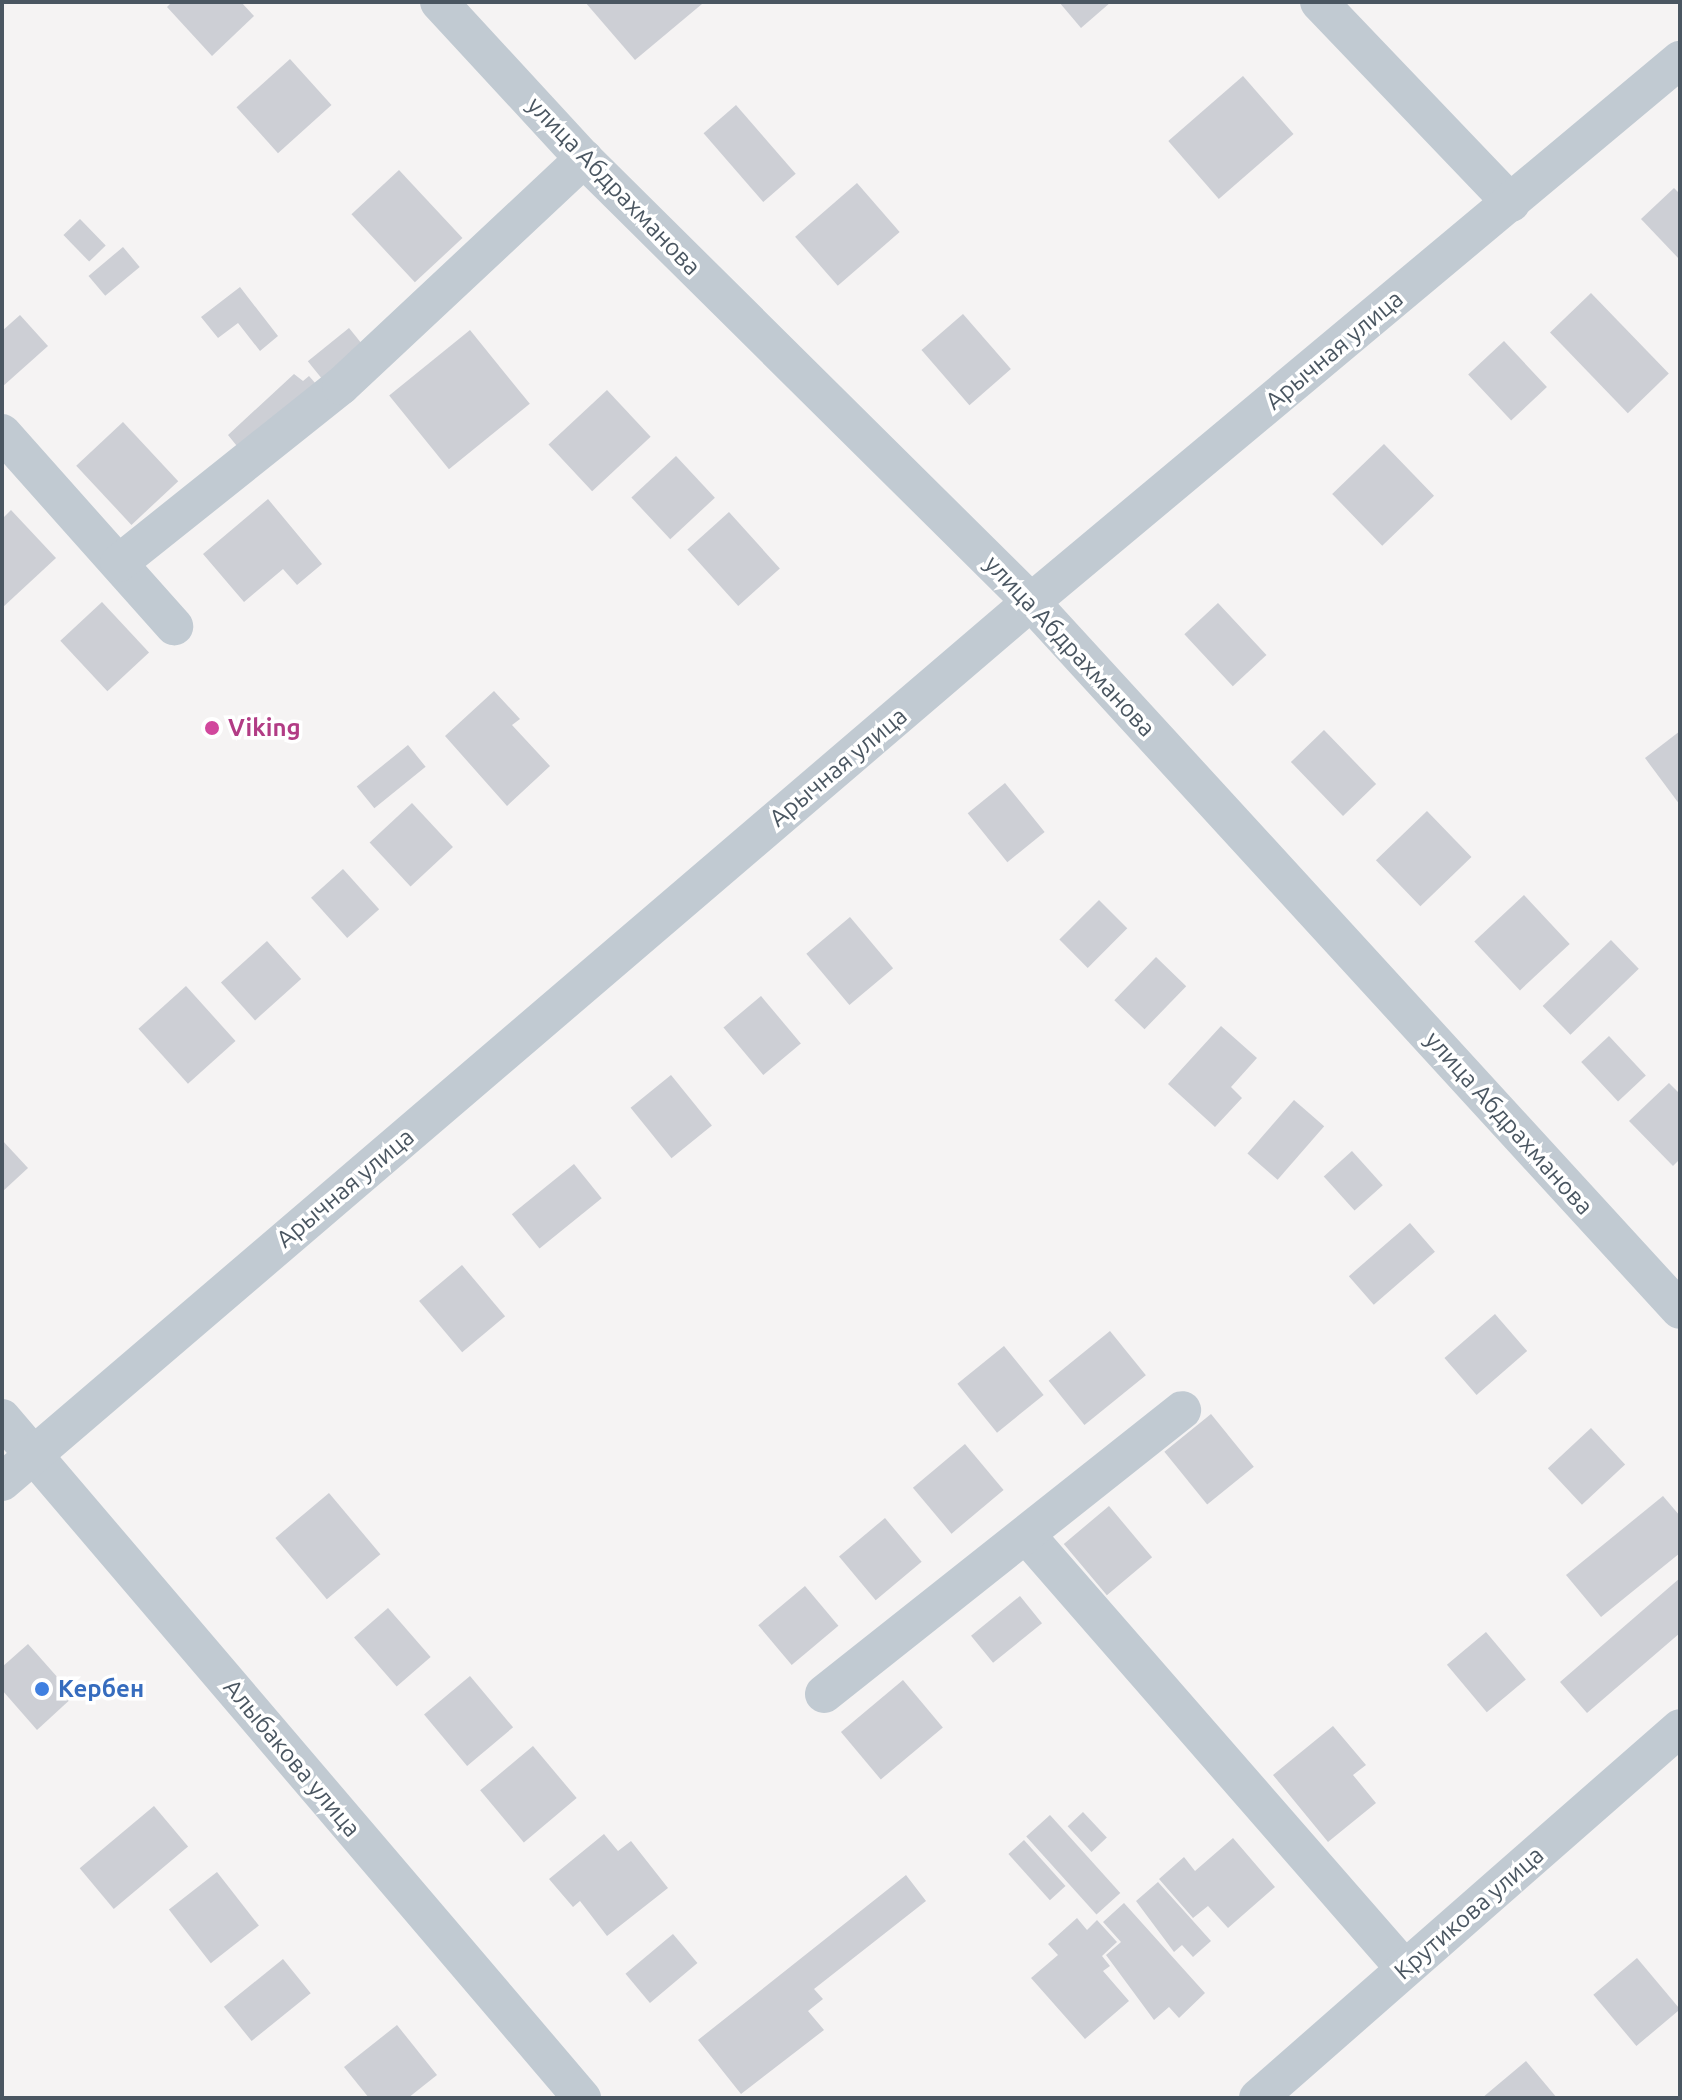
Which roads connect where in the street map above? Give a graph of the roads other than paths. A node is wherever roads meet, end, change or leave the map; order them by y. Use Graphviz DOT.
graph roads {
  1 [pos="439,2"];
  2 [pos="1319,2"];
  3 [pos="1680,60"];
  4 [pos="584,159"];
  5 [pos="1511,203"];
  6 [pos="2,433"];
  7 [pos="119,563"];
  8 [pos="1031,602"];
  9 [pos="174,626"];
  10 [pos="1680,1310"];
  11 [pos="1182,1410"];
  12 [pos="2,1418"];
  13 [pos="33,1454"];
  14 [pos="2,1482"];
  15 [pos="1028,1537"];
  16 [pos="824,1694"];
  17 [pos="1680,1728"];
  18 [pos="1405,1969"];
  19 [pos="1267,2095"];
  20 [pos="582,2098"];
  1 -- 4 [label="street, улица Абдрахманова"];
  2 -- 5 [label="street"];
  3 -- 5 [label="street, Арычная улица"];
  4 -- 7 [label="street"];
  4 -- 8 [label="street, улица Абдрахманова"];
  5 -- 8 [label="street, Арычная улица"];
  6 -- 7 [label="street"];
  7 -- 9 [label="street"];
  8 -- 10 [label="street, улица Абдрахманова"];
  8 -- 13 [label="street, Арычная улица"];
  11 -- 15 [label="street"];
  12 -- 13 [label="street, Алыбакова улица"];
  13 -- 14 [label="street, Арычная улица"];
  13 -- 20 [label="street, Алыбакова улица"];
  15 -- 16 [label="street"];
  15 -- 18 [label="street"];
  17 -- 18 [label="street, Крутикова улица"];
  18 -- 19 [label="street, Крутикова улица"];
}
